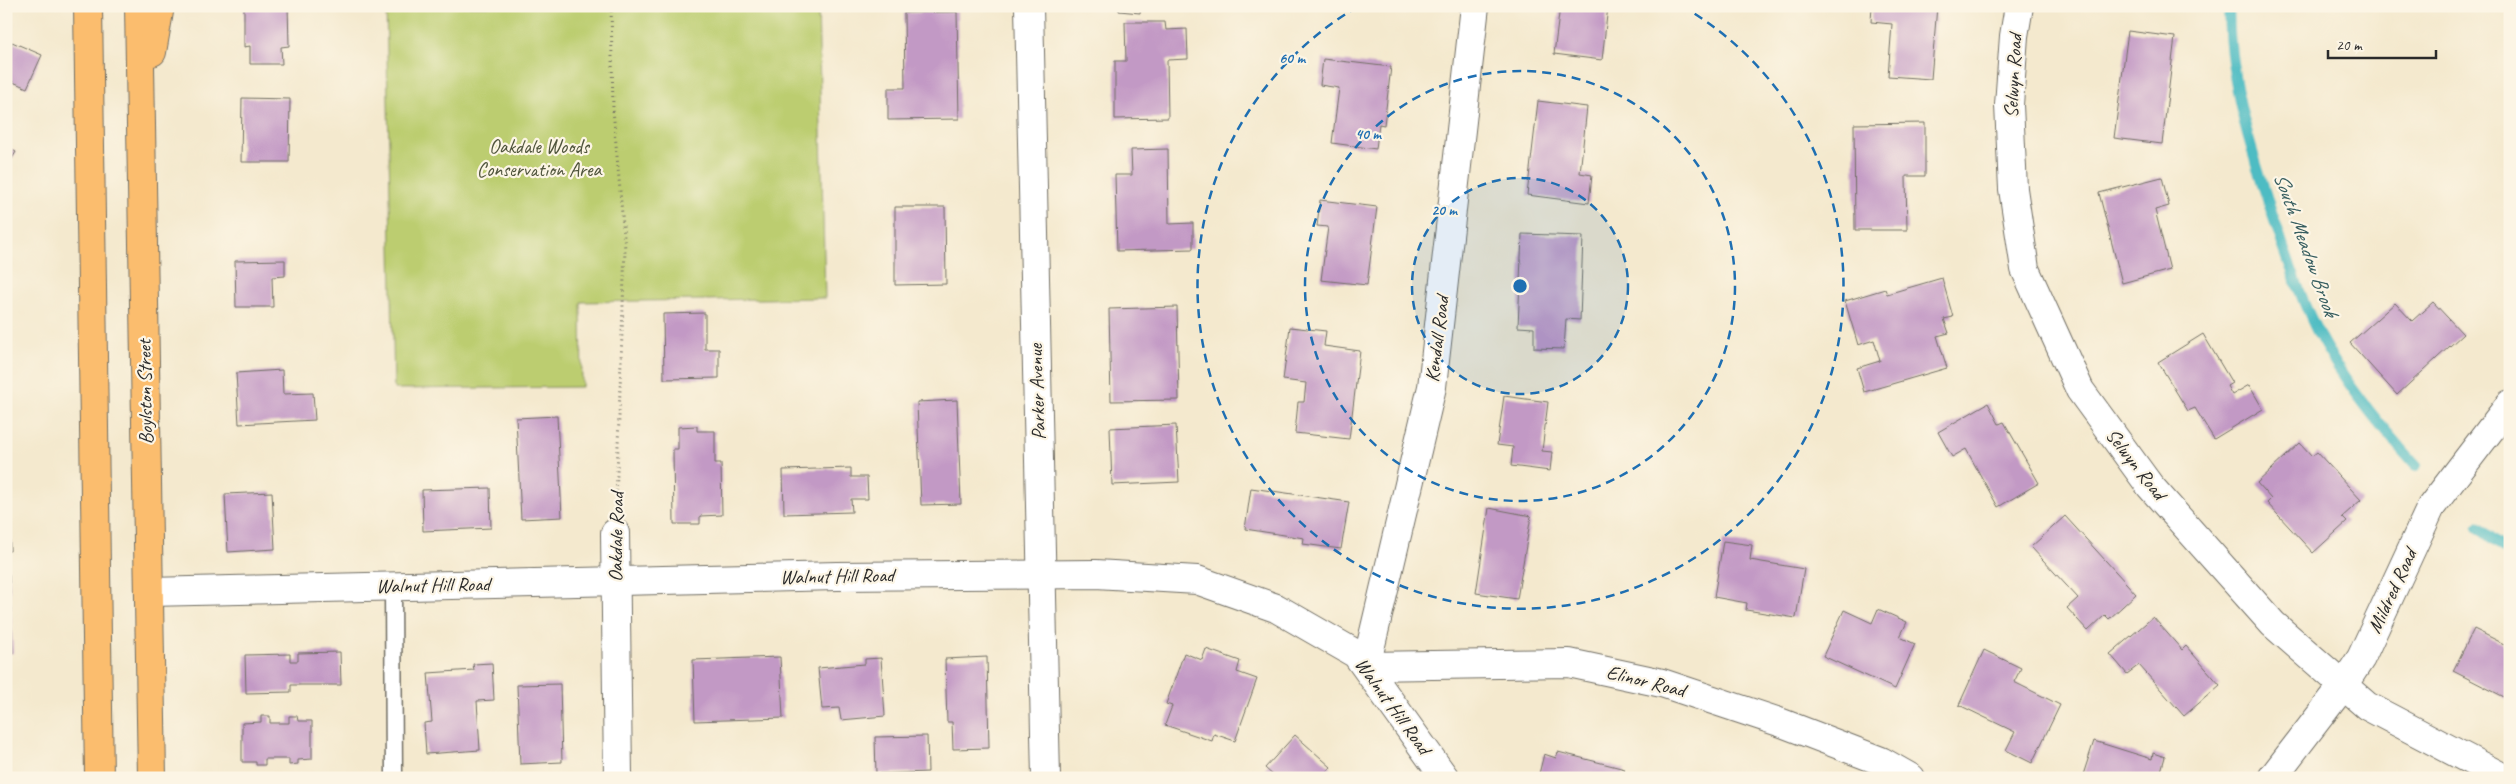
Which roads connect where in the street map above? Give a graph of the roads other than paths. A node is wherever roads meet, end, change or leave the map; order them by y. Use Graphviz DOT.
graph roads {
  1 [pos="68,6"];
  2 [pos="88,6"];
  3 [pos="139,6"];
  4 [pos="160,6"];
  5 [pos="1029,6"];
  6 [pos="1475,6"];
  7 [pos="2019,6"];
  8 [pos="89,48"];
  9 [pos="141,128"];
  10 [pos="2510,404"];
  11 [pos="615,534"];
  12 [pos="1041,573"];
  13 [pos="615,580"];
  14 [pos="393,586"];
  15 [pos="149,592"];
  16 [pos="1366,666"];
  17 [pos="2342,687"];
  18 [pos="99,778"];
  19 [pos="152,778"];
  20 [pos="394,778"];
  21 [pos="618,778"];
  22 [pos="1046,778"];
  23 [pos="1445,778"];
  24 [pos="1911,778"];
  25 [pos="2272,778"];
  26 [pos="2504,778"];
  1 -- 8 [label="highway"];
  2 -- 8 [label="highway"];
  3 -- 9 [label="highway, Boylston Street"];
  4 -- 9 [label="highway"];
  5 -- 12 [label="street, Parker Avenue"];
  6 -- 16 [label="street, Kendall Road"];
  7 -- 17 [label="street, Selwyn Road"];
  8 -- 18 [label="highway"];
  9 -- 15 [label="highway, Boylston Street"];
  10 -- 17 [label="street, Mildred Road"];
  11 -- 13 [label="street, Oakdale Road"];
  12 -- 13 [label="street, Walnut Hill Road"];
  12 -- 16 [label="street, Walnut Hill Road"];
  12 -- 22 [label="street, Parker Avenue"];
  13 -- 14 [label="street, Walnut Hill Road"];
  13 -- 21 [label="street, Oakdale Road"];
  14 -- 15 [label="street, Walnut Hill Road"];
  14 -- 20 [label="lane"];
  15 -- 19 [label="highway, Boylston Street"];
  16 -- 23 [label="street, Walnut Hill Road"];
  16 -- 24 [label="street, Elinor Road"];
  17 -- 25 [label="street, Mildred Road"];
  17 -- 26 [label="street, Selwyn Road"];
}
